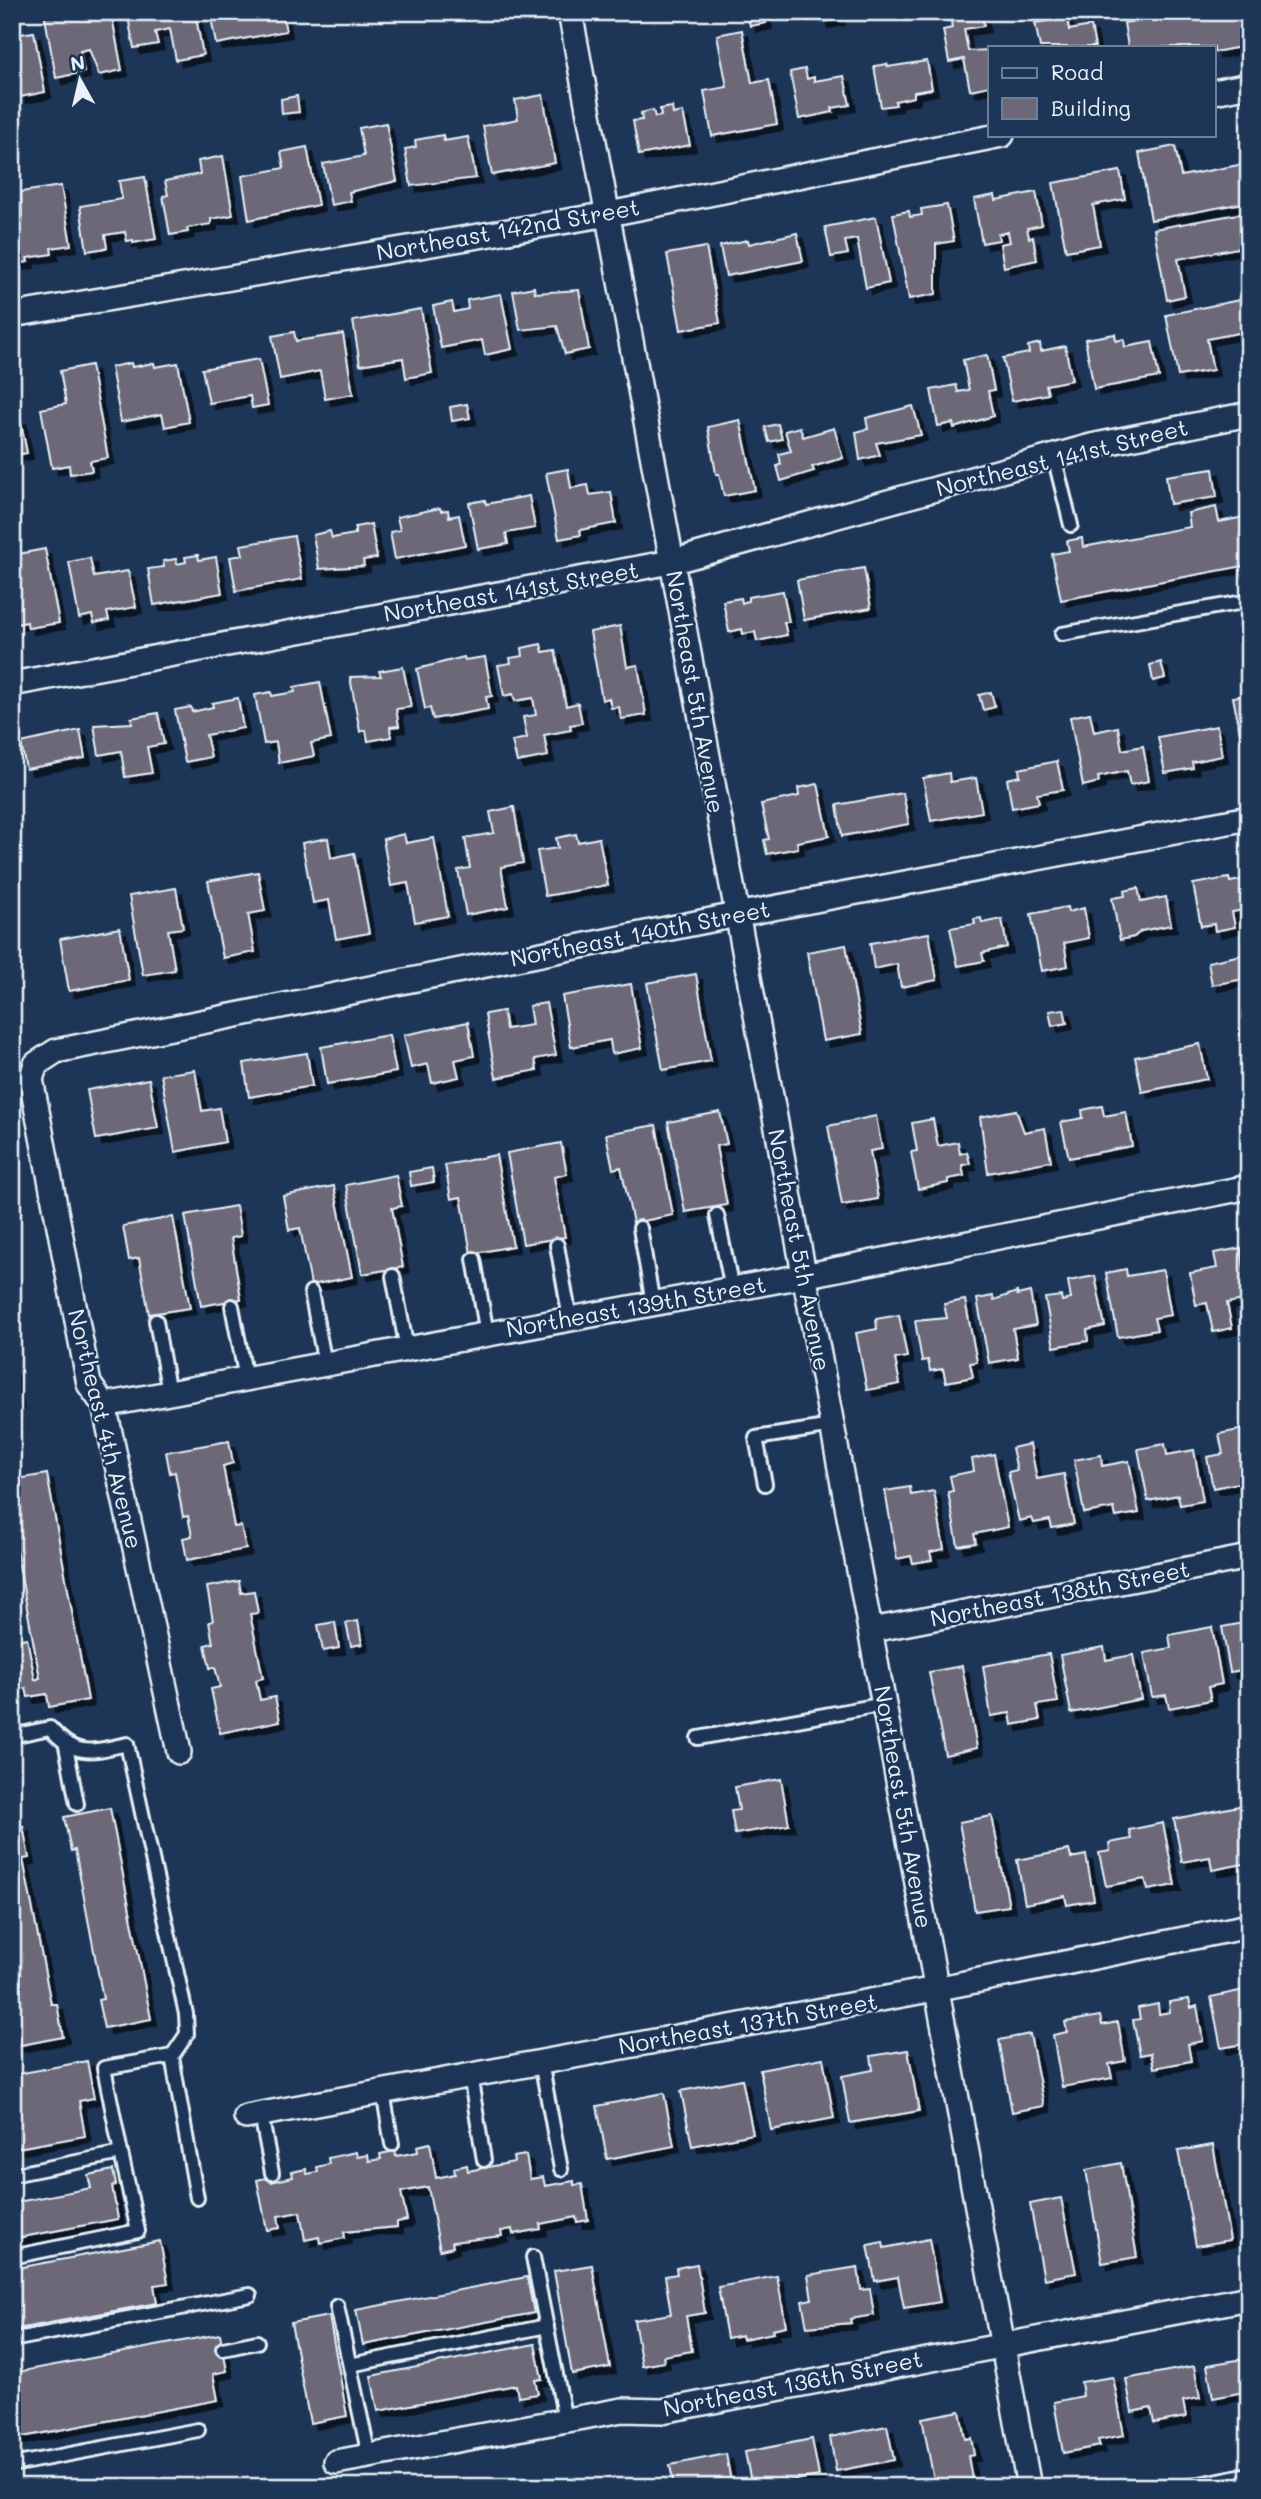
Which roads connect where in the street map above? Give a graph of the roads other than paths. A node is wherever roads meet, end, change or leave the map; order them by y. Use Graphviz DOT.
graph roads {
  1 [pos="570,12"];
  2 [pos="1249,85"];
  3 [pos="1216,92"];
  4 [pos="997,136"];
  5 [pos="609,214"];
  6 [pos="12,315"];
  7 [pos="1249,414"];
  8 [pos="1054,456"];
  9 [pos="1071,525"];
  10 [pos="671,562"];
  11 [pos="1249,601"];
  12 [pos="1062,634"];
  13 [pos="12,684"];
  14 [pos="1249,818"];
  15 [pos="736,915"];
  16 [pos="36,1064"];
  17 [pos="1249,1187"];
  18 [pos="717,1214"];
  19 [pos="640,1228"];
  20 [pos="556,1245"];
  21 [pos="474,1259"];
  22 [pos="393,1276"];
  23 [pos="803,1276"];
  24 [pos="732,1289"];
  25 [pos="311,1292"];
  26 [pos="653,1304"];
  27 [pos="232,1306"];
  28 [pos="570,1319"];
  29 [pos="156,1321"];
  30 [pos="487,1334"];
  31 [pos="407,1349"];
  32 [pos="325,1364"];
  33 [pos="246,1379"];
  34 [pos="169,1393"];
  35 [pos="104,1405"];
  36 [pos="832,1426"];
  37 [pos="765,1484"];
  38 [pos="1249,1558"];
  39 [pos="872,1630"];
  40 [pos="885,1704"];
  41 [pos="12,1736"];
  42 [pos="698,1738"];
  43 [pos="66,1746"];
  44 [pos="179,1752"];
  45 [pos="77,1804"];
  46 [pos="1249,1926"];
  47 [pos="935,1989"];
  48 [pos="172,2056"];
  49 [pos="541,2062"];
  50 [pos="470,2076"];
  51 [pos="383,2092"];
  52 [pos="253,2116"];
  53 [pos="392,2144"];
  54 [pos="121,2152"];
  55 [pos="484,2160"];
  56 [pos="561,2169"];
  57 [pos="271,2173"];
  58 [pos="12,2175"];
  59 [pos="197,2198"];
  60 [pos="534,2257"];
  61 [pos="12,2258"];
  62 [pos="250,2295"];
  63 [pos="1249,2298"];
  64 [pos="337,2306"];
  65 [pos="547,2326"];
  66 [pos="12,2340"];
  67 [pos="257,2342"];
  68 [pos="1004,2344"];
  69 [pos="223,2349"];
  70 [pos="350,2365"];
  71 [pos="565,2420"];
  72 [pos="198,2430"];
  73 [pos="369,2456"];
  74 [pos="336,2462"];
  75 [pos="12,2465"];
  76 [pos="1249,2474"];
  77 [pos="1029,2487"];
  78 [pos="1185,2487"];
  1 -- 5 [label="street, Northeast 5th Avenue"];
  2 -- 3 [label="street"];
  4 -- 5 [label="street, Northeast 142nd Street"];
  5 -- 6 [label="street, Northeast 142nd Street"];
  5 -- 10 [label="street, Northeast 5th Avenue"];
  7 -- 8 [label="street, Northeast 141st Street"];
  8 -- 9 [label="lane"];
  8 -- 10 [label="street, Northeast 141st Street"];
  10 -- 13 [label="street, Northeast 141st Street"];
  10 -- 15 [label="street, Northeast 5th Avenue"];
  11 -- 12 [label="lane"];
  14 -- 15 [label="street, Northeast 140th Street"];
  15 -- 16 [label="street, Northeast 140th Street"];
  15 -- 23 [label="street, Northeast 5th Avenue"];
  16 -- 35 [label="street, Northeast 4th Avenue"];
  17 -- 23 [label="street, Northeast 139th Street"];
  18 -- 24 [label="lane"];
  19 -- 26 [label="lane"];
  20 -- 28 [label="lane"];
  21 -- 30 [label="lane"];
  22 -- 31 [label="lane"];
  23 -- 24 [label="street, Northeast 139th Street"];
  23 -- 36 [label="street, Northeast 5th Avenue"];
  24 -- 26 [label="street, Northeast 139th Street"];
  25 -- 32 [label="lane"];
  26 -- 28 [label="street, Northeast 139th Street"];
  27 -- 33 [label="lane"];
  28 -- 30 [label="street, Northeast 139th Street"];
  29 -- 34 [label="lane"];
  30 -- 31 [label="street, Northeast 139th Street"];
  31 -- 32 [label="street, Northeast 139th Street"];
  32 -- 33 [label="street, Northeast 139th Street"];
  33 -- 34 [label="street, Northeast 139th Street"];
  34 -- 35 [label="street, Northeast 139th Street"];
  35 -- 44 [label="street, Northeast 4th Avenue"];
  36 -- 37 [label="lane"];
  36 -- 39 [label="street, Northeast 5th Avenue"];
  38 -- 39 [label="street, Northeast 138th Street"];
  39 -- 40 [label="street, Northeast 5th Avenue"];
  40 -- 42 [label="lane"];
  40 -- 47 [label="street, Northeast 5th Avenue"];
  41 -- 43 [label="lane"];
  43 -- 45 [label="lane"];
  43 -- 48 [label="lane"];
  46 -- 47 [label="street, Northeast 137th Street"];
  47 -- 49 [label="street, Northeast 137th Street"];
  47 -- 68 [label="street, Northeast 5th Avenue"];
  48 -- 54 [label="lane"];
  48 -- 59 [label="lane"];
  49 -- 50 [label="street, Northeast 137th Street"];
  49 -- 56 [label="lane"];
  50 -- 51 [label="street, Northeast 137th Street"];
  50 -- 55 [label="lane"];
  51 -- 52 [label="street, Northeast 137th Street"];
  51 -- 53 [label="lane"];
  52 -- 57 [label="lane"];
  54 -- 58 [label="lane"];
  54 -- 61 [label="lane"];
  60 -- 65 [label="lane"];
  62 -- 66 [label="lane"];
  63 -- 68 [label="street, Northeast 136th Street"];
  64 -- 70 [label="lane"];
  65 -- 70 [label="lane"];
  65 -- 71 [label="lane"];
  67 -- 69 [label="lane"];
  68 -- 71 [label="street, Northeast 136th Street"];
  68 -- 77 [label="street, Northeast 5th Avenue"];
  70 -- 73 [label="lane"];
  71 -- 73 [label="street, Northeast 136th Street"];
  72 -- 75 [label="lane"];
  73 -- 74 [label="street, Northeast 136th Street"];
  76 -- 78 [label="lane"];
}
